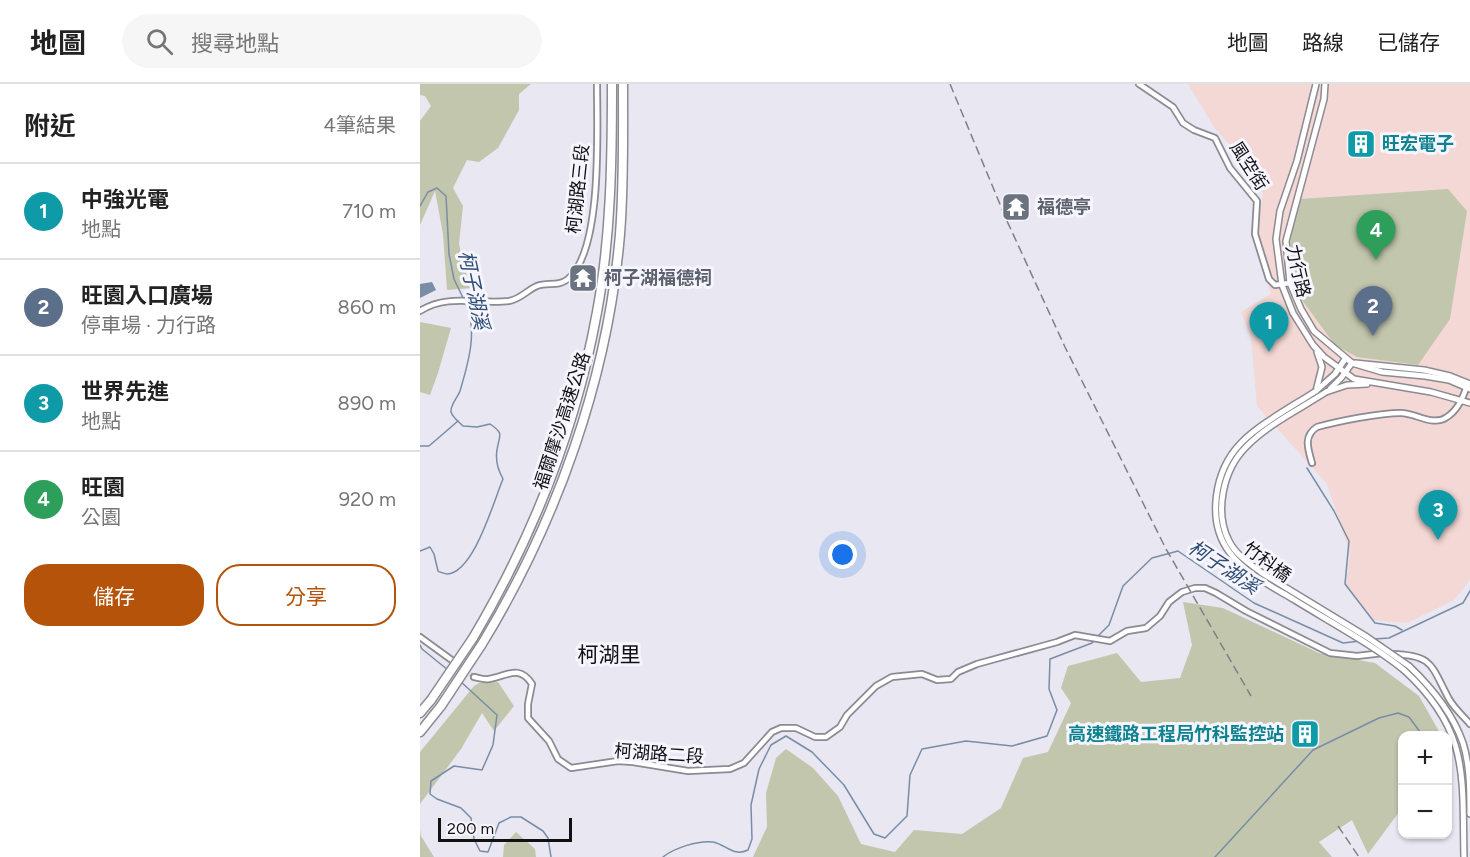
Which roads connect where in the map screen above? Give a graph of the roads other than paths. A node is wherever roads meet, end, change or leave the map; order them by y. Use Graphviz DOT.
graph roads {
  1 [pos="597,84"];
  2 [pos="612,84"];
  3 [pos="623,84"];
  4 [pos="1139,84"];
  5 [pos="1316,84"];
  6 [pos="1325,84"];
  7 [pos="1290,283"];
  8 [pos="1282,285"];
  9 [pos="420,311"];
  10 [pos="1313,345"];
  11 [pos="1345,359"];
  12 [pos="1352,363"];
  13 [pos="1338,368"];
  14 [pos="1345,373"];
  15 [pos="1389,386"];
  16 [pos="1469,386"];
  17 [pos="1316,391"];
  18 [pos="1326,392"];
  19 [pos="1461,401"];
  20 [pos="1470,405"];
  21 [pos="1312,463"];
  22 [pos="420,637"];
  23 [pos="453,661"];
  24 [pos="1406,668"];
  25 [pos="474,677"];
  26 [pos="420,713"];
  27 [pos="1470,724"];
  28 [pos="420,732"];
  29 [pos="1470,814"];
  30 [pos="1464,857"];
  1 -- 9 [label="street, 柯湖路三段"];
  2 -- 26 [label="highway, 福爾摩沙高速公路, bridge"];
  3 -- 28 [label="highway, 福爾摩沙高速公路, bridge"];
  4 -- 8 [label="street, 風空街"];
  5 -- 8 [label="street, 力行路"];
  6 -- 7 [label="street, 力行路"];
  7 -- 8 [label="street"];
  7 -- 11 [label="street, 力行路"];
  8 -- 10 [label="street, 力行路"];
  10 -- 13 [label="street, 力行路"];
  10 -- 17 [label="street"];
  11 -- 12 [label="street, 力行路"];
  11 -- 13 [label="street, 竹科橋"];
  12 -- 14 [label="street"];
  12 -- 16 [label="street, 力行路"];
  13 -- 14 [label="street, 力行路"];
  13 -- 17 [label="street, 竹科橋"];
  14 -- 15 [label="street, 力行路"];
  14 -- 18 [label="street"];
  15 -- 18 [label="street"];
  15 -- 19 [label="street, 力行路"];
  16 -- 19 [label="street"];
  17 -- 24 [label="street, 竹科橋, bridge"];
  18 -- 24 [label="street, 竹科橋, bridge"];
  19 -- 20 [label="street, 力行路"];
  19 -- 21 [label="street"];
  22 -- 23 [label="street"];
  24 -- 29 [label="street"];
  24 -- 30 [label="street"];
  25 -- 27 [label="street, 柯湖路二段"];
}
